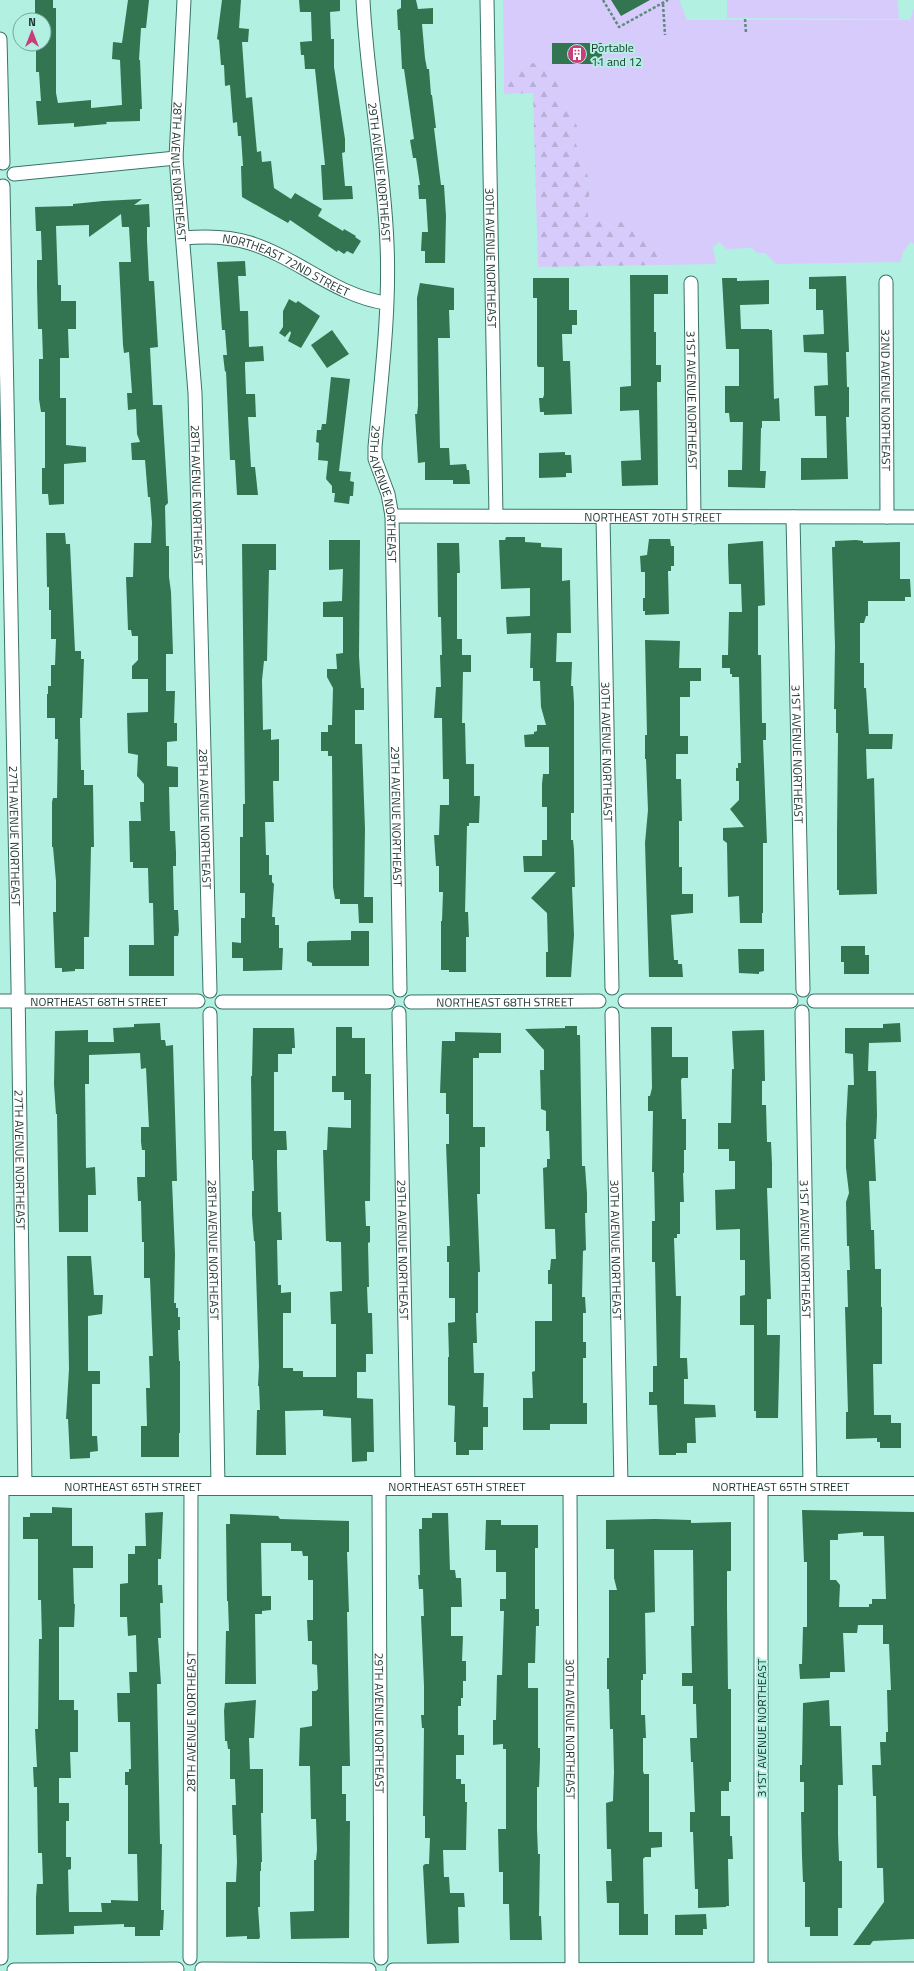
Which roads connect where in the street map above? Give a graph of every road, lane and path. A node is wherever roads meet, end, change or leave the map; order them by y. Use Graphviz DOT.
graph roads {
  1 [pos="184,0"];
  2 [pos="363,0"];
  3 [pos="487,0"];
  4 [pos="603,0"];
  5 [pos="668,0"];
  6 [pos="663,4"];
  7 [pos="746,19"];
  8 [pos="746,33"];
  9 [pos="665,36"];
  10 [pos="0,39"];
  11 [pos="176,158"];
  12 [pos="1,164"];
  13 [pos="14,174"];
  14 [pos="1,186"];
  15 [pos="183,238"];
  16 [pos="886,282"];
  17 [pos="691,283"];
  18 [pos="386,303"];
  19 [pos="392,516"];
  20 [pos="496,516"];
  21 [pos="5,517"];
  22 [pos="603,517"];
  23 [pos="694,517"];
  24 [pos="793,517"];
  25 [pos="887,517"];
  26 [pos="914,517"];
  27 [pos="612,988"];
  28 [pos="400,990"];
  29 [pos="803,990"];
  30 [pos="210,991"];
  31 [pos="0,1001"];
  32 [pos="18,1001"];
  33 [pos="198,1001"];
  34 [pos="599,1001"];
  35 [pos="625,1001"];
  36 [pos="791,1001"];
  37 [pos="814,1001"];
  38 [pos="914,1001"];
  39 [pos="222,1002"];
  40 [pos="388,1002"];
  41 [pos="411,1002"];
  42 [pos="802,1012"];
  43 [pos="399,1013"];
  44 [pos="210,1014"];
  45 [pos="612,1014"];
  46 [pos="810,1485"];
  47 [pos="1,1486"];
  48 [pos="25,1486"];
  49 [pos="191,1486"];
  50 [pos="761,1486"];
  51 [pos="914,1486"];
  52 [pos="218,1487"];
  53 [pos="379,1487"];
  54 [pos="408,1487"];
  55 [pos="570,1487"];
  56 [pos="621,1487"];
  57 [pos="0,1958"];
  58 [pos="190,1958"];
  59 [pos="381,1958"];
  60 [pos="914,1969"];
  61 [pos="14,1970"];
  62 [pos="177,1970"];
  63 [pos="202,1970"];
  64 [pos="369,1970"];
  65 [pos="392,1970"];
  66 [pos="572,1970"];
  67 [pos="761,1970"];
  1 -- 11 [label="street, 28TH AVENUE NORTHEAST"];
  2 -- 18 [label="street, 29TH AVENUE NORTHEAST"];
  3 -- 20 [label="street, 30TH AVENUE NORTHEAST"];
  4 -- 6 [label="path"];
  5 -- 6 [label="path"];
  6 -- 9 [label="path"];
  7 -- 8 [label="path"];
  10 -- 12 [label="street"];
  11 -- 13 [label="street"];
  11 -- 15 [label="street, 28TH AVENUE NORTHEAST"];
  12 -- 13 [label="street"];
  13 -- 14 [label="street"];
  14 -- 21 [label="street, 27TH AVENUE NORTHEAST"];
  15 -- 18 [label="street, NORTHEAST 72ND STREET"];
  15 -- 30 [label="street, 28TH AVENUE NORTHEAST"];
  16 -- 25 [label="street, 32ND AVENUE NORTHEAST"];
  17 -- 23 [label="street, 31ST AVENUE NORTHEAST"];
  18 -- 19 [label="street, 29TH AVENUE NORTHEAST"];
  19 -- 20 [label="street, NORTHEAST 70TH STREET"];
  19 -- 28 [label="street, 29TH AVENUE NORTHEAST"];
  20 -- 22 [label="street, NORTHEAST 70TH STREET"];
  21 -- 32 [label="street, 27TH AVENUE NORTHEAST"];
  22 -- 23 [label="street, NORTHEAST 70TH STREET"];
  22 -- 27 [label="street, 30TH AVENUE NORTHEAST"];
  23 -- 24 [label="street, NORTHEAST 70TH STREET"];
  24 -- 25 [label="street, NORTHEAST 70TH STREET"];
  24 -- 29 [label="street, 31ST AVENUE NORTHEAST"];
  25 -- 26 [label="street, NORTHEAST 70TH STREET"];
  27 -- 34 [label="street"];
  27 -- 35 [label="street"];
  28 -- 40 [label="street"];
  28 -- 41 [label="street"];
  29 -- 36 [label="street"];
  29 -- 37 [label="street"];
  30 -- 33 [label="street"];
  30 -- 39 [label="street"];
  31 -- 32 [label="street, NORTHEAST 68TH STREET"];
  32 -- 33 [label="street, NORTHEAST 68TH STREET"];
  32 -- 48 [label="street, 27TH AVENUE NORTHEAST"];
  33 -- 44 [label="street"];
  34 -- 41 [label="street, NORTHEAST 68TH STREET"];
  34 -- 45 [label="street"];
  35 -- 36 [label="street"];
  35 -- 45 [label="street"];
  36 -- 42 [label="street"];
  37 -- 38 [label="street"];
  37 -- 42 [label="street"];
  39 -- 40 [label="street"];
  39 -- 44 [label="street"];
  40 -- 43 [label="street"];
  41 -- 43 [label="street"];
  42 -- 46 [label="street, 31ST AVENUE NORTHEAST"];
  43 -- 54 [label="street, 29TH AVENUE NORTHEAST"];
  44 -- 52 [label="street, 28TH AVENUE NORTHEAST"];
  45 -- 56 [label="street, 30TH AVENUE NORTHEAST"];
  46 -- 50 [label="main road, NORTHEAST 65TH STREET"];
  46 -- 51 [label="main road, NORTHEAST 65TH STREET"];
  47 -- 48 [label="main road, NORTHEAST 65TH STREET"];
  47 -- 57 [label="street"];
  48 -- 49 [label="main road, NORTHEAST 65TH STREET"];
  49 -- 52 [label="main road, NORTHEAST 65TH STREET"];
  49 -- 58 [label="street, 28TH AVENUE NORTHEAST"];
  50 -- 56 [label="main road, NORTHEAST 65TH STREET"];
  50 -- 67 [label="street, 31ST AVENUE NORTHEAST"];
  52 -- 53 [label="main road, NORTHEAST 65TH STREET"];
  53 -- 54 [label="main road, NORTHEAST 65TH STREET"];
  53 -- 59 [label="street, 29TH AVENUE NORTHEAST"];
  54 -- 55 [label="main road, NORTHEAST 65TH STREET"];
  55 -- 56 [label="main road, NORTHEAST 65TH STREET"];
  55 -- 66 [label="street, 30TH AVENUE NORTHEAST"];
  57 -- 61 [label="street"];
  58 -- 62 [label="street"];
  58 -- 63 [label="street"];
  59 -- 64 [label="street"];
  59 -- 65 [label="street"];
  60 -- 67 [label="street"];
  61 -- 62 [label="street"];
  63 -- 64 [label="street"];
  65 -- 66 [label="street"];
  66 -- 67 [label="street"];
}
